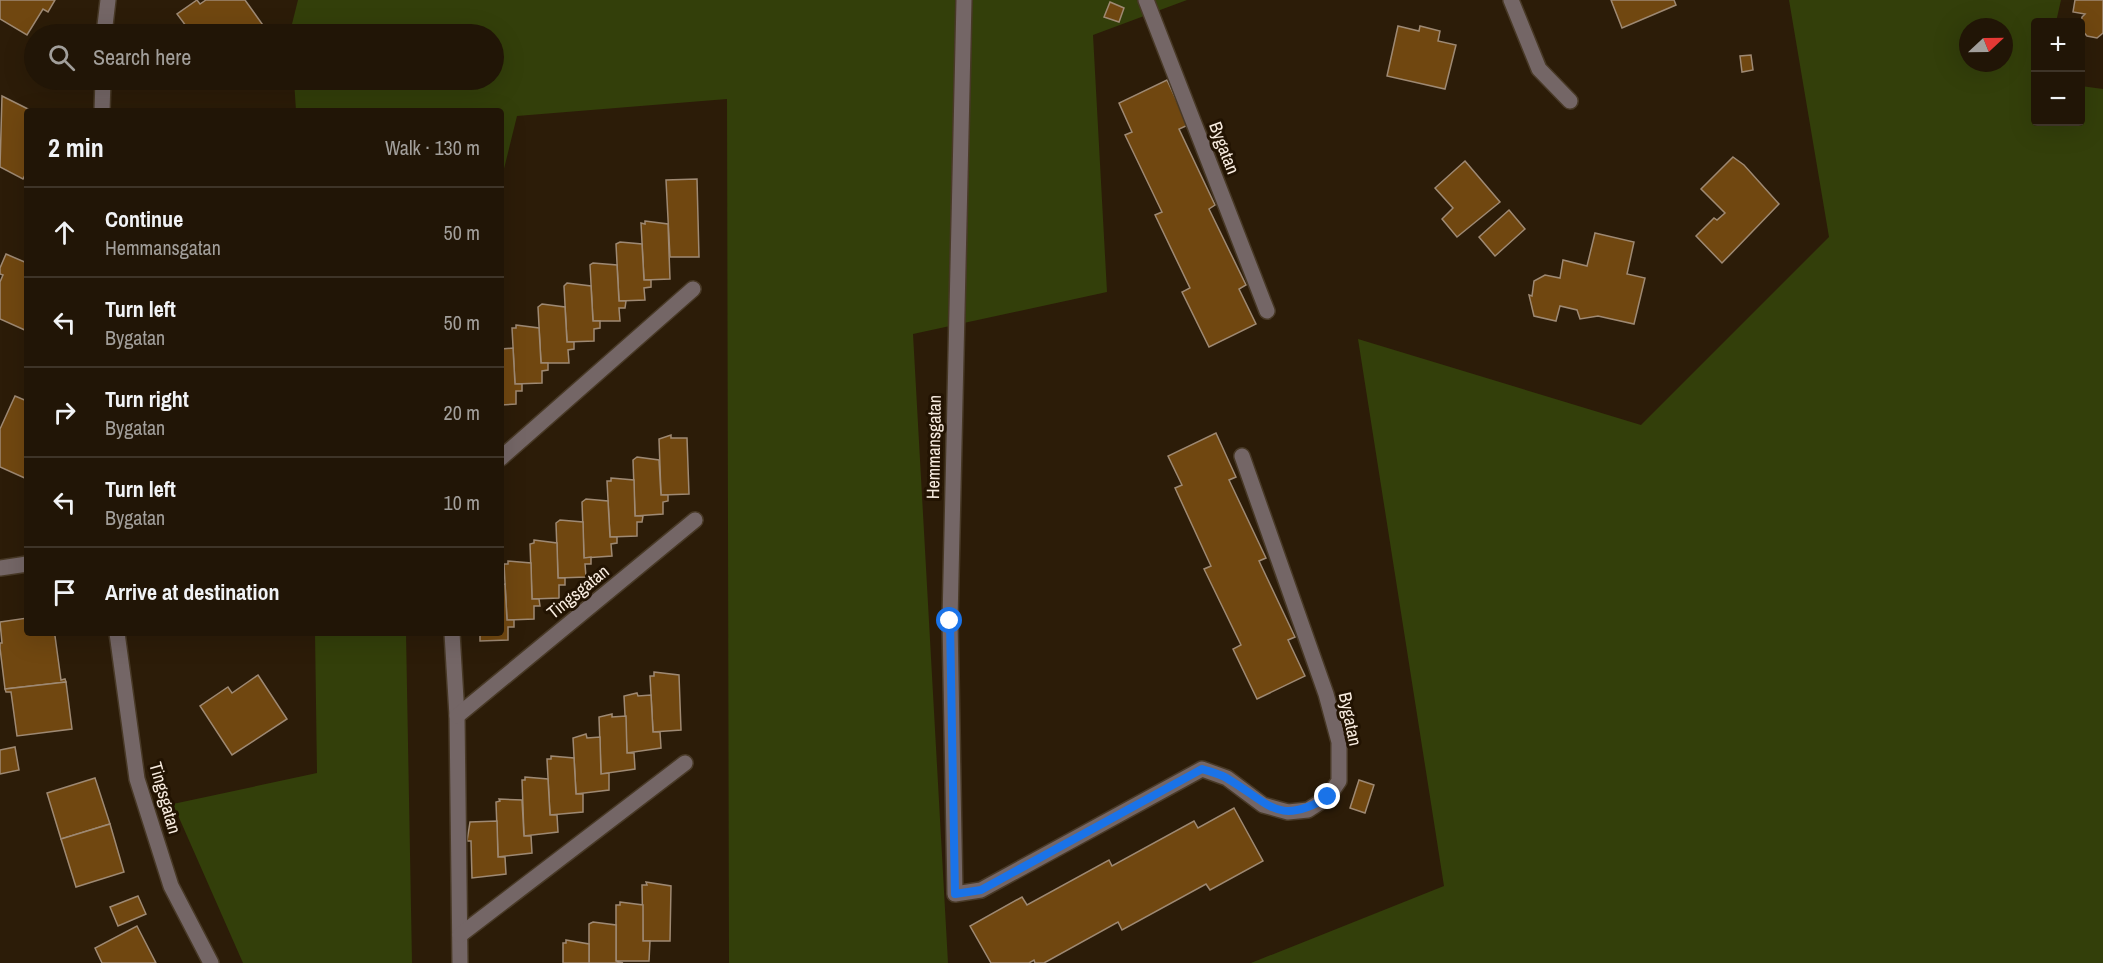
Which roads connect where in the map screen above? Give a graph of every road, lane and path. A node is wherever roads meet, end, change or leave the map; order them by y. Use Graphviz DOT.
graph roads {
  1 [pos="108,0"];
  2 [pos="964,0"];
  3 [pos="1146,0"];
  4 [pos="1511,0"];
  5 [pos="105,24"];
  6 [pos="103,90"];
  7 [pos="1570,101"];
  8 [pos="102,108"];
  9 [pos="693,289"];
  10 [pos="1267,311"];
  11 [pos="504,455"];
  12 [pos="1242,456"];
  13 [pos="695,520"];
  14 [pos="24,564"];
  15 [pos="0,568"];
  16 [pos="117,636"];
  17 [pos="452,636"];
  18 [pos="458,716"];
  19 [pos="685,763"];
  20 [pos="955,894"];
  21 [pos="460,935"];
  22 [pos="211,963"];
  23 [pos="460,963"];
  1 -- 5 [label="street"];
  2 -- 20 [label="street, Hemmansgatan"];
  3 -- 10 [label="street, Bygatan"];
  4 -- 7 [label="street"];
  6 -- 8 [label="street"];
  9 -- 11 [label="street"];
  12 -- 20 [label="street, Bygatan"];
  13 -- 18 [label="street, Tingsgatan"];
  14 -- 15 [label="street"];
  16 -- 22 [label="street, Tingsgatan"];
  17 -- 18 [label="street"];
  18 -- 21 [label="street"];
  19 -- 21 [label="street"];
  21 -- 23 [label="street"];
}
